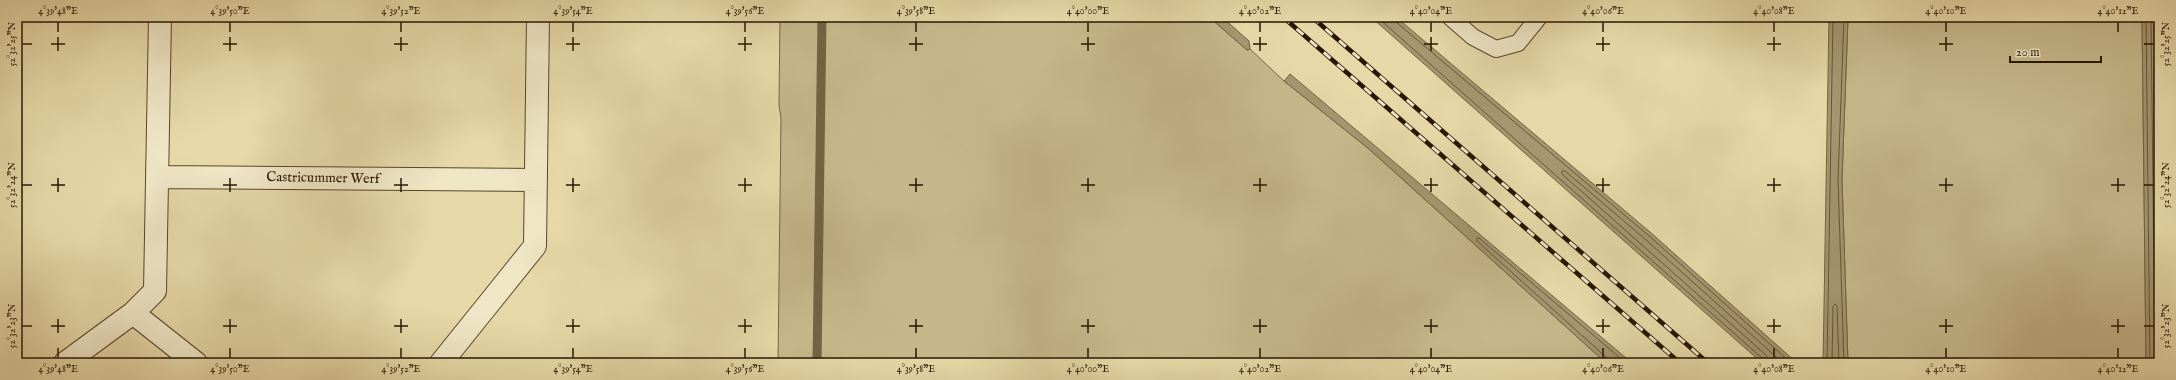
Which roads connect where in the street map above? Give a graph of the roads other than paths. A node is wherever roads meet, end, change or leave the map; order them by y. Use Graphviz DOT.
graph roads {
  1 [pos="160,17"];
  2 [pos="538,17"];
  3 [pos="1450,17"];
  4 [pos="1540,17"];
  5 [pos="158,176"];
  6 [pos="536,180"];
  7 [pos="133,313"];
  8 [pos="65,363"];
  9 [pos="196,363"];
  10 [pos="441,363"];
  1 -- 5 [label="street"];
  2 -- 6 [label="street"];
  3 -- 4 [label="lane"];
  5 -- 6 [label="street, Castricummer Werf"];
  5 -- 7 [label="street"];
  6 -- 10 [label="street"];
  7 -- 8 [label="street"];
  7 -- 9 [label="street"];
}
